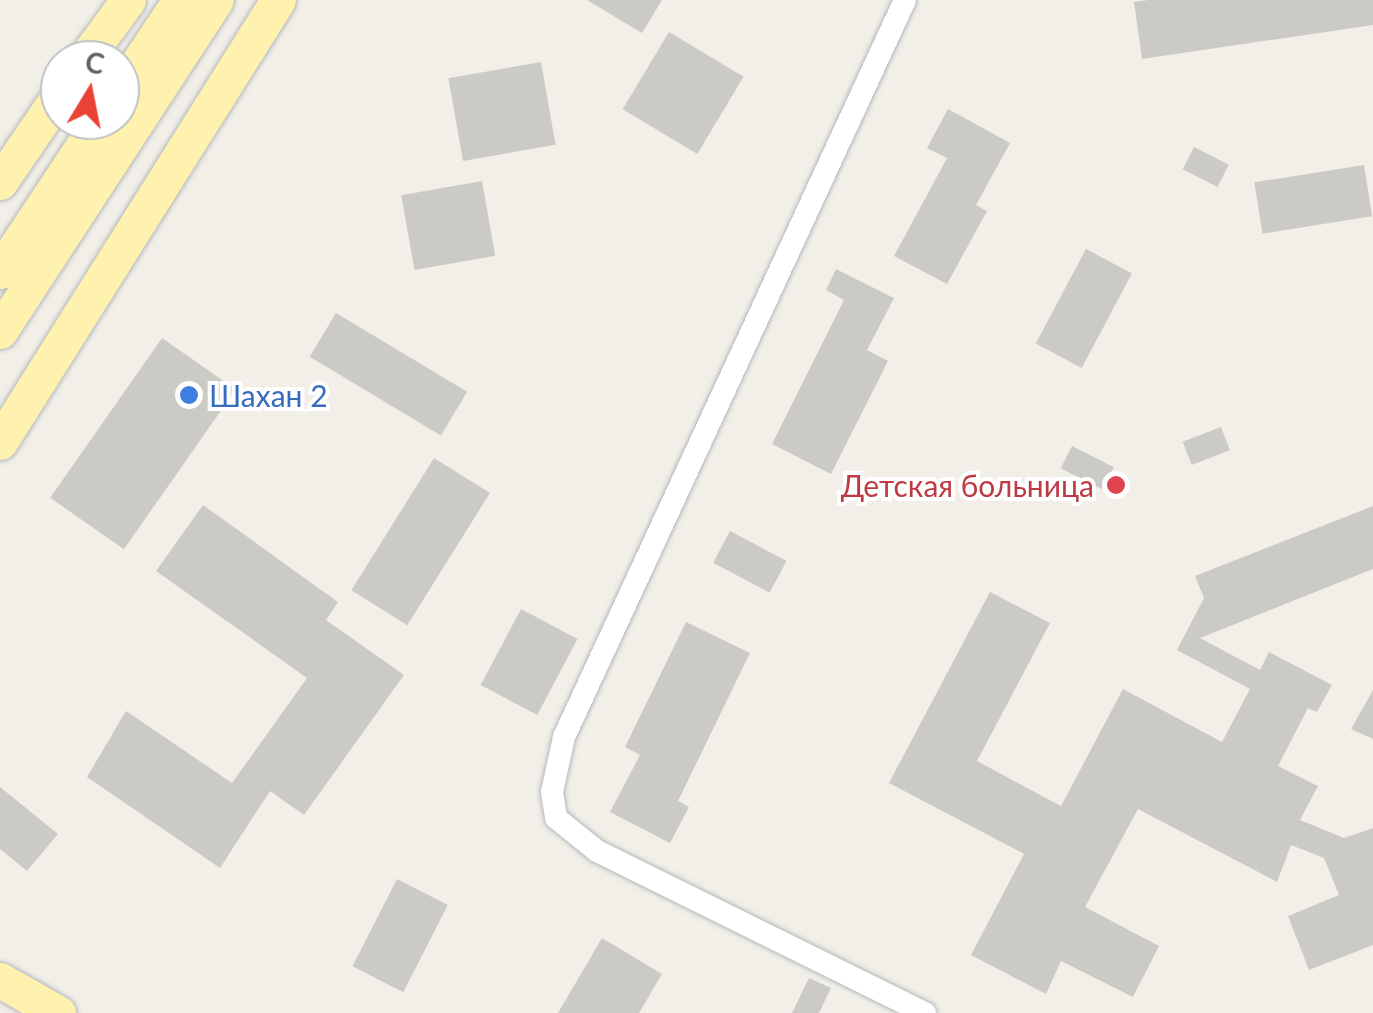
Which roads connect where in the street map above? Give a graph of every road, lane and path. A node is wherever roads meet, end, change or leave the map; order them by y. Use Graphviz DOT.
graph roads {
  1 [pos="128,0"];
  2 [pos="180,0"];
  3 [pos="216,0"];
  4 [pos="278,0"];
  5 [pos="905,0"];
  6 [pos="99,40"];
  7 [pos="140,60"];
  8 [pos="40,123"];
  9 [pos="87,140"];
  10 [pos="0,182"];
  11 [pos="0,271"];
  12 [pos="0,331"];
  13 [pos="0,442"];
  14 [pos="0,980"];
  15 [pos="58,1013"];
  16 [pos="925,1013"];
  1 -- 6 [label="main road"];
  2 -- 7 [label="main road"];
  3 -- 12 [label="main road"];
  4 -- 13 [label="main road"];
  5 -- 16 [label="street"];
  8 -- 10 [label="main road"];
  9 -- 11 [label="main road"];
  14 -- 15 [label="main road"];
}
